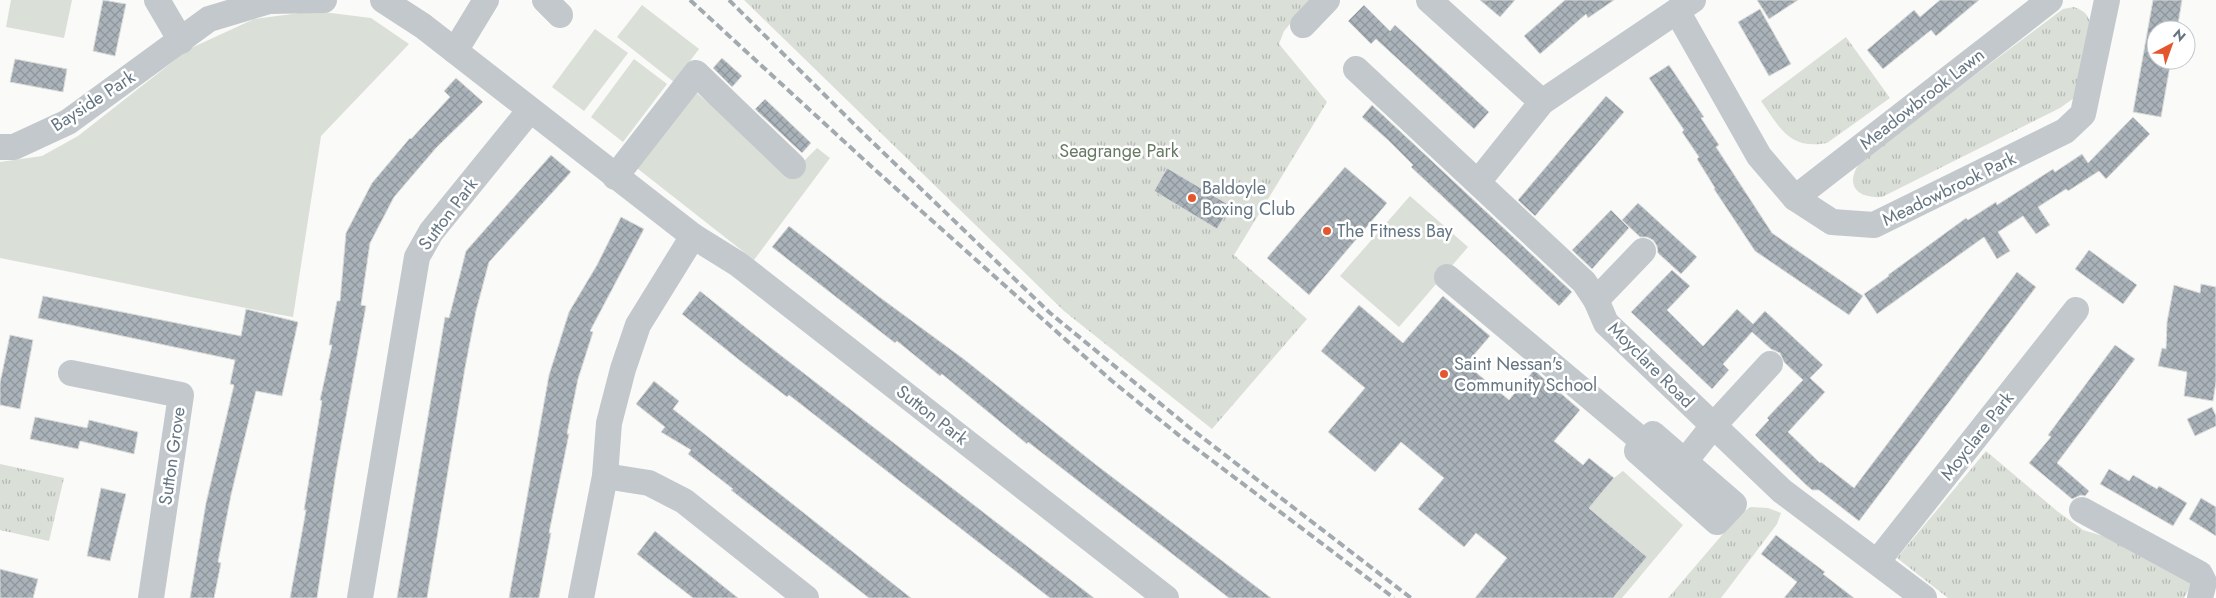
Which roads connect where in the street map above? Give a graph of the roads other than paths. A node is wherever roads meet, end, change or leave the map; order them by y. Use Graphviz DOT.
graph roads {
  1 [pos="157,0"];
  2 [pos="324,0"];
  3 [pos="383,0"];
  4 [pos="486,0"];
  5 [pos="1327,0"];
  6 [pos="1430,0"];
  7 [pos="2050,0"];
  8 [pos="2107,0"];
  9 [pos="257,2"];
  10 [pos="1685,5"];
  11 [pos="1303,25"];
  12 [pos="181,41"];
  13 [pos="455,51"];
  14 [pos="1356,69"];
  15 [pos="1542,102"];
  16 [pos="530,110"];
  17 [pos="0,147"];
  18 [pos="793,166"];
  19 [pos="1486,172"];
  20 [pos="615,176"];
  21 [pos="1795,198"];
  22 [pos="693,236"];
  23 [pos="1642,251"];
  24 [pos="1447,277"];
  25 [pos="1596,300"];
  26 [pos="2076,310"];
  27 [pos="1770,364"];
  28 [pos="71,373"];
  29 [pos="1713,426"];
  30 [pos="1645,444"];
  31 [pos="1686,460"];
  32 [pos="605,476"];
  33 [pos="2082,510"];
  34 [pos="1877,562"];
  35 [pos="151,598"];
  36 [pos="360,598"];
  37 [pos="581,598"];
  38 [pos="806,598"];
  39 [pos="1166,598"];
  40 [pos="1924,598"];
  41 [pos="2200,598"];
  1 -- 12 [label="street"];
  2 -- 9 [label="street, Bayside Park"];
  3 -- 13 [label="street"];
  4 -- 13 [label="street"];
  5 -- 11 [label="street"];
  6 -- 15 [label="street"];
  7 -- 21 [label="street, Meadowbrook Lawn"];
  8 -- 21 [label="street, Meadowbrook Park"];
  9 -- 12 [label="street, Bayside Park"];
  10 -- 15 [label="street"];
  10 -- 21 [label="street, Meadowbrook Park"];
  12 -- 17 [label="street, Bayside Park"];
  13 -- 16 [label="street"];
  14 -- 25 [label="street, Moyclare Road"];
  15 -- 19 [label="street"];
  16 -- 20 [label="street, Sutton Park"];
  16 -- 36 [label="street, Sutton Park"];
  18 -- 20 [label="street"];
  20 -- 22 [label="street, Sutton Park"];
  22 -- 32 [label="street"];
  22 -- 39 [label="street, Sutton Park"];
  23 -- 25 [label="street"];
  24 -- 30 [label="street"];
  25 -- 29 [label="street, Moyclare Road"];
  26 -- 34 [label="street, Moyclare Park"];
  27 -- 29 [label="street"];
  28 -- 35 [label="street, Sutton Grove"];
  29 -- 31 [label="street"];
  29 -- 34 [label="street, Moyclare Road"];
  30 -- 31 [label="street"];
  30 -- 31 [label="street"];
  32 -- 37 [label="street"];
  32 -- 38 [label="street"];
  33 -- 41 [label="street"];
  34 -- 40 [label="street, Moyclare Road"];
}
